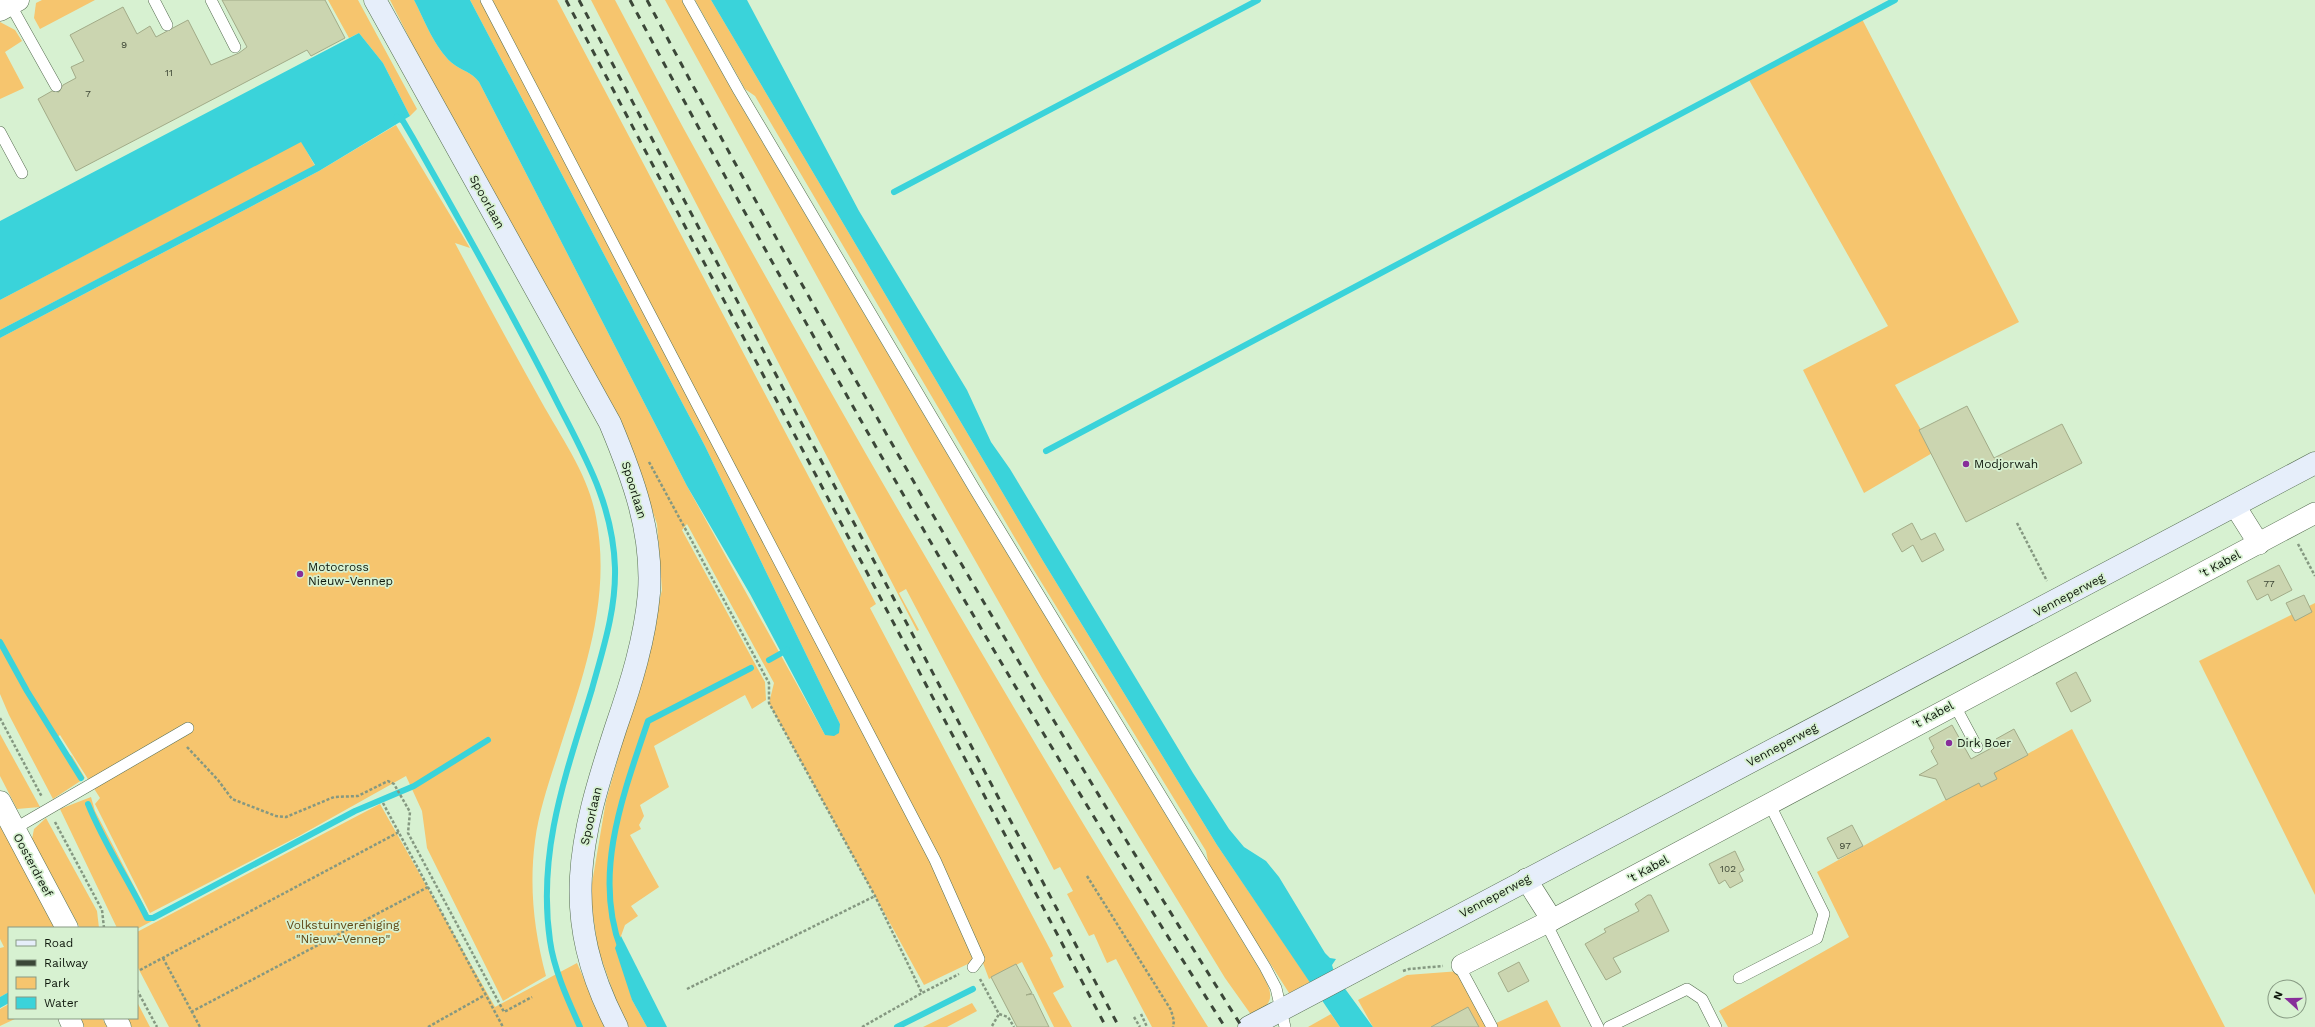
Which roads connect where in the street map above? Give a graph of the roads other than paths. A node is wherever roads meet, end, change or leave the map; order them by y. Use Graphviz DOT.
graph roads {
  1 [pos="154,0"];
  2 [pos="211,0"];
  3 [pos="375,0"];
  4 [pos="486,0"];
  5 [pos="688,0"];
  6 [pos="10,5"];
  7 [pos="166,25"];
  8 [pos="235,47"];
  9 [pos="56,86"];
  10 [pos="0,132"];
  11 [pos="22,173"];
  12 [pos="2315,463"];
  13 [pos="2235,506"];
  14 [pos="2315,513"];
  15 [pos="2259,544"];
  16 [pos="1954,704"];
  17 [pos="188,728"];
  18 [pos="1977,748"];
  19 [pos="0,802"];
  20 [pos="1769,803"];
  21 [pos="14,829"];
  22 [pos="1526,879"];
  23 [pos="1549,921"];
  24 [pos="66,927"];
  25 [pos="1462,965"];
  26 [pos="973,967"];
  27 [pos="1739,978"];
  28 [pos="1287,1013"];
  29 [pos="617,1027"];
  30 [pos="1249,1027"];
  31 [pos="1492,1027"];
  32 [pos="1598,1027"];
  33 [pos="1609,1027"];
  34 [pos="1716,1027"];
  1 -- 7 [label="lane"];
  2 -- 8 [label="lane"];
  3 -- 29 [label="main road, Spoorlaan"];
  4 -- 26 [label="lane"];
  5 -- 28 [label="lane"];
  6 -- 9 [label="lane"];
  10 -- 11 [label="lane"];
  12 -- 13 [label="main road, Venneperweg"];
  13 -- 15 [label="street"];
  13 -- 22 [label="main road, Venneperweg"];
  14 -- 15 [label="street, 't Kabel"];
  15 -- 16 [label="street, 't Kabel"];
  16 -- 18 [label="lane"];
  16 -- 20 [label="street, 't Kabel"];
  17 -- 21 [label="lane"];
  19 -- 21 [label="street, Oosterdreef"];
  20 -- 23 [label="street, 't Kabel"];
  20 -- 27 [label="lane"];
  21 -- 24 [label="street, Oosterdreef"];
  22 -- 23 [label="street"];
  22 -- 28 [label="main road, Venneperweg"];
  23 -- 25 [label="street, 't Kabel"];
  23 -- 32 [label="lane"];
  25 -- 31 [label="lane"];
  28 -- 30 [label="main road, Venneperweg"];
  33 -- 34 [label="lane"];
}
